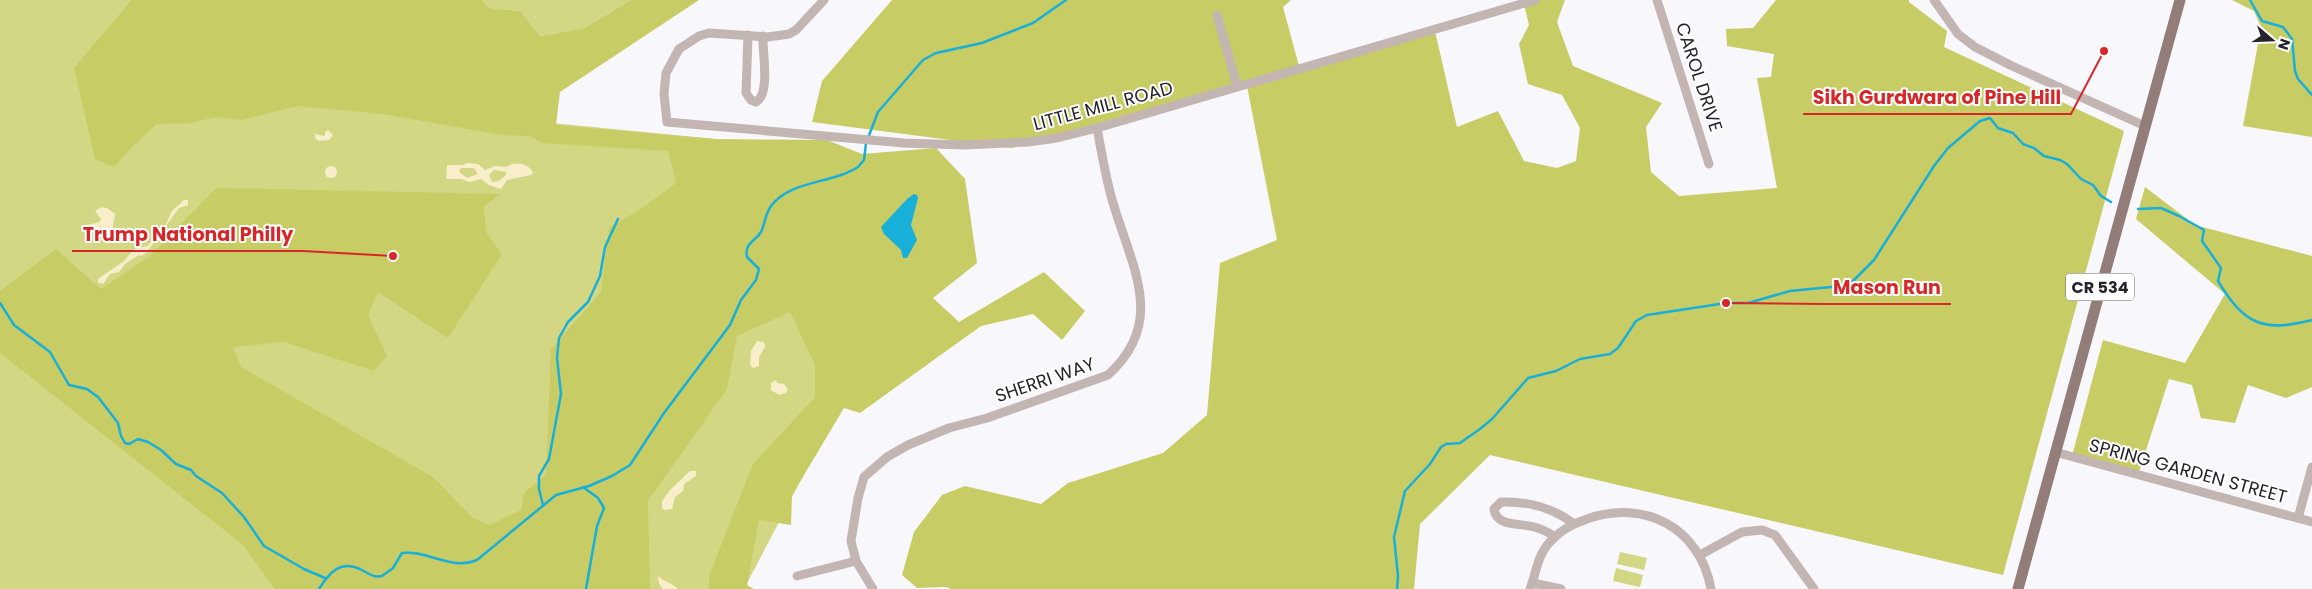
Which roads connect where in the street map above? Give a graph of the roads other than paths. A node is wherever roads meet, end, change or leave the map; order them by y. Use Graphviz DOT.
graph roads {
  1 [pos="824,0"];
  2 [pos="1535,0"];
  3 [pos="1657,0"];
  4 [pos="1934,0"];
  5 [pos="2180,0"];
  6 [pos="1217,15"];
  7 [pos="748,35"];
  8 [pos="763,36"];
  9 [pos="1237,86"];
  10 [pos="2146,126"];
  11 [pos="1097,128"];
  12 [pos="1709,164"];
  13 [pos="2055,452"];
  14 [pos="2312,467"];
  15 [pos="2298,518"];
  16 [pos="2312,522"];
  17 [pos="1573,524"];
  18 [pos="1555,537"];
  19 [pos="1700,555"];
  20 [pos="856,561"];
  21 [pos="797,576"];
  22 [pos="1532,586"];
  23 [pos="873,589"];
  24 [pos="1561,589"];
  25 [pos="1711,589"];
  26 [pos="1814,589"];
  27 [pos="2018,589"];
  1 -- 8 [label="street"];
  2 -- 9 [label="street, LITTLE MILL ROAD"];
  3 -- 12 [label="street, CAROL DRIVE"];
  4 -- 10 [label="street"];
  5 -- 10 [label="main road, CR 534"];
  6 -- 9 [label="street"];
  7 -- 8 [label="street"];
  7 -- 8 [label="street"];
  7 -- 11 [label="street, LITTLE MILL ROAD"];
  9 -- 11 [label="street, LITTLE MILL ROAD"];
  10 -- 13 [label="main road, CR 534"];
  11 -- 20 [label="street, SHERRI WAY"];
  13 -- 15 [label="street, SPRING GARDEN STREET"];
  13 -- 27 [label="main road, CR 534"];
  14 -- 15 [label="street"];
  15 -- 16 [label="street, SPRING GARDEN STREET"];
  17 -- 18 [label="street"];
  17 -- 18 [label="street"];
  17 -- 19 [label="street"];
  18 -- 22 [label="street"];
  19 -- 25 [label="street"];
  19 -- 26 [label="street"];
  20 -- 21 [label="street"];
  20 -- 23 [label="street, SHERRI WAY"];
  22 -- 24 [label="street"];
}
